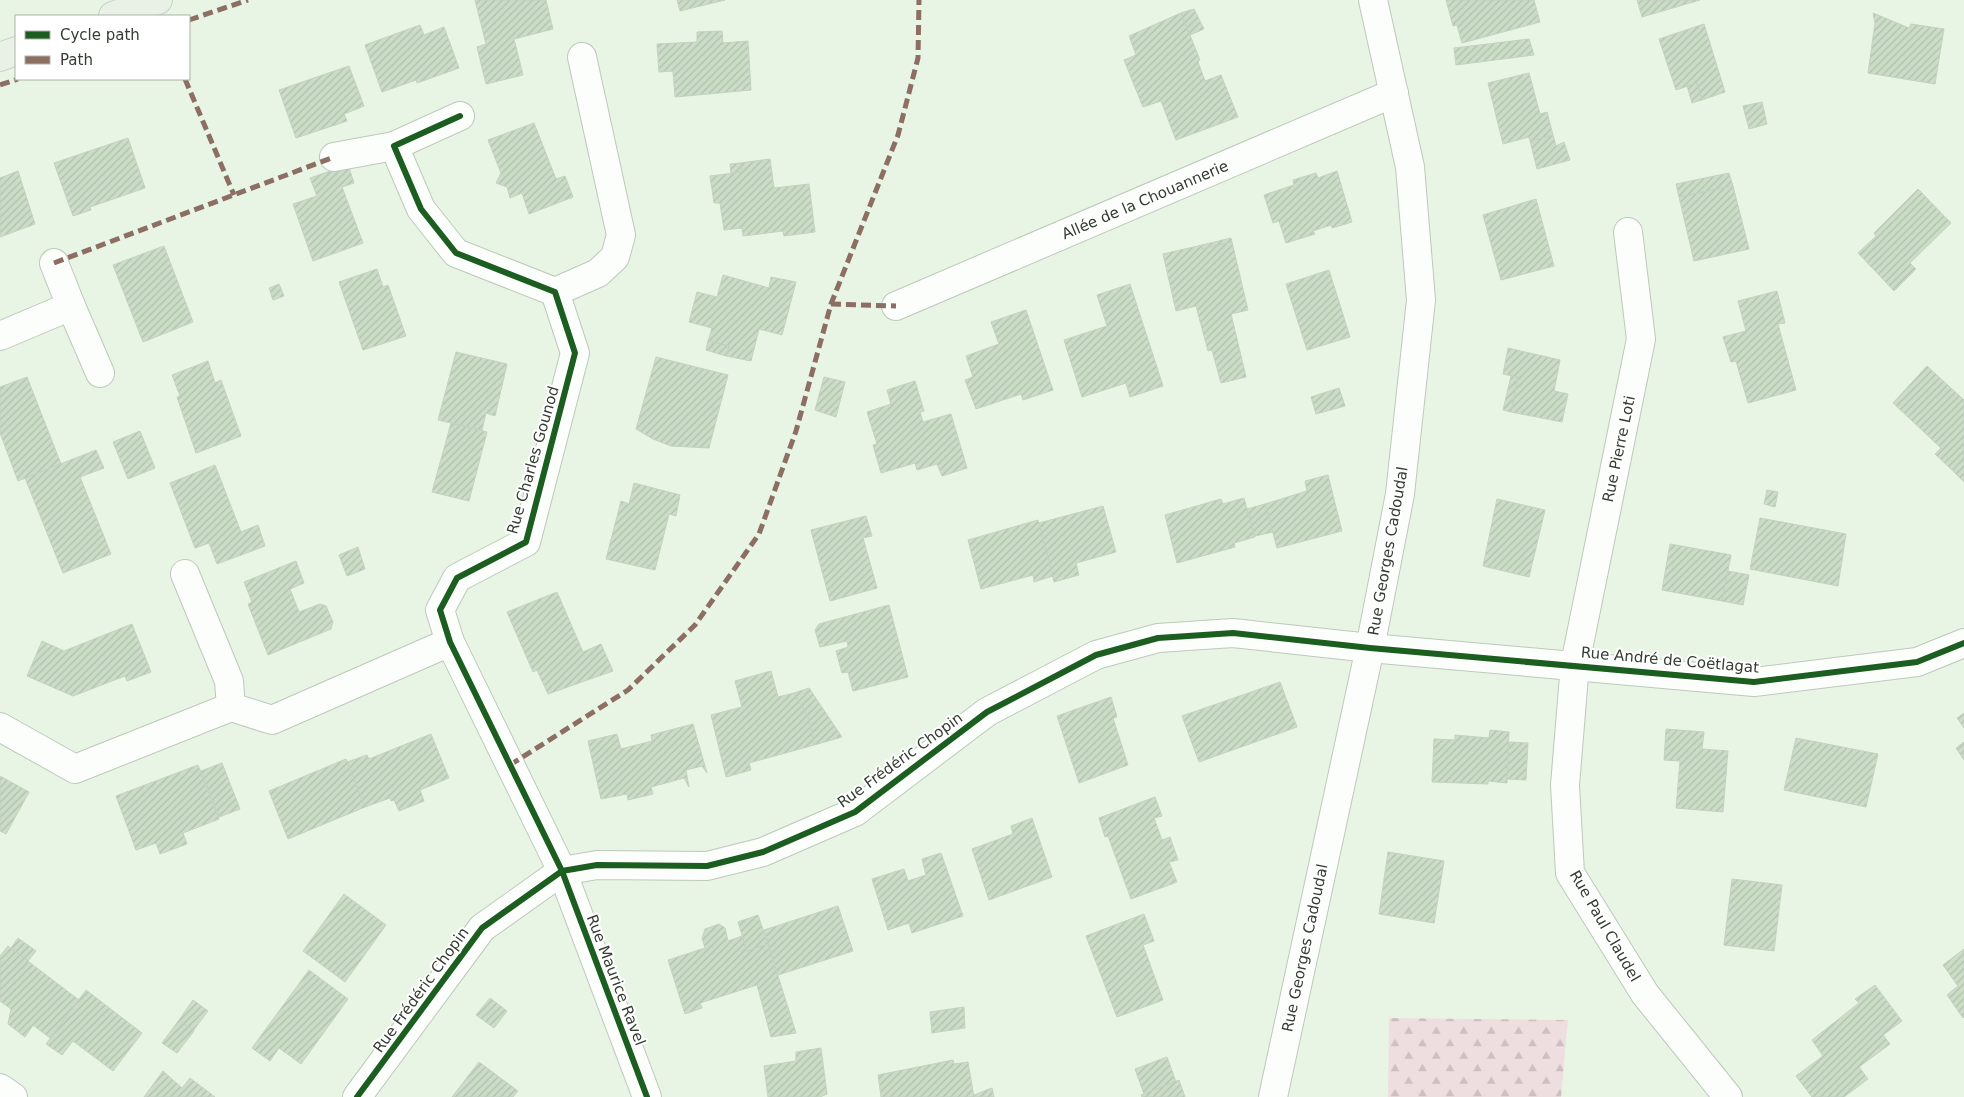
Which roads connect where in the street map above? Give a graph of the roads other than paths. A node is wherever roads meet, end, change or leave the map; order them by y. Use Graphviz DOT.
graph roads {
  1 [pos="158,0"];
  2 [pos="1373,0"];
  3 [pos="116,15"];
  4 [pos="15,51"];
  5 [pos="582,56"];
  6 [pos="0,57"];
  7 [pos="1394,93"];
  8 [pos="460,116"];
  9 [pos="394,146"];
  10 [pos="334,157"];
  11 [pos="1628,232"];
  12 [pos="54,263"];
  13 [pos="555,292"];
  14 [pos="72,306"];
  15 [pos="896,306"];
  16 [pos="0,336"];
  17 [pos="100,373"];
  18 [pos="185,574"];
  19 [pos="450,642"];
  20 [pos="1964,643"];
  21 [pos="1370,648"];
  22 [pos="1575,664"];
  23 [pos="231,706"];
  24 [pos="0,727"];
  25 [pos="562,871"];
  26 [pos="0,1088"];
  27 [pos="13,1097"];
  28 [pos="357,1097"];
  29 [pos="647,1097"];
  30 [pos="1273,1097"];
  31 [pos="1728,1097"];
  1 -- 3 [label="main road"];
  2 -- 7 [label="street, Rue Georges Cadoudal"];
  4 -- 6 [label="main road"];
  5 -- 13 [label="street"];
  7 -- 15 [label="street, Allée de la Chouannerie"];
  7 -- 21 [label="street, Rue Georges Cadoudal"];
  8 -- 9 [label="street"];
  9 -- 10 [label="street"];
  9 -- 13 [label="street"];
  11 -- 22 [label="street, Rue Pierre Loti"];
  12 -- 14 [label="street"];
  13 -- 19 [label="street, Rue Charles Gounod"];
  14 -- 16 [label="street"];
  14 -- 17 [label="street"];
  18 -- 23 [label="street"];
  19 -- 23 [label="street"];
  19 -- 25 [label="street, Rue Charles Gounod"];
  20 -- 22 [label="street, Rue André de Coëtlagat"];
  21 -- 22 [label="street, Rue André de Coëtlagat"];
  21 -- 25 [label="street, Rue Frédéric Chopin"];
  21 -- 30 [label="street, Rue Georges Cadoudal"];
  22 -- 31 [label="street, Rue Paul Claudel"];
  23 -- 24 [label="street"];
  25 -- 28 [label="street, Rue Frédéric Chopin"];
  25 -- 29 [label="street, Rue Maurice Ravel"];
  26 -- 27 [label="street"];
}
